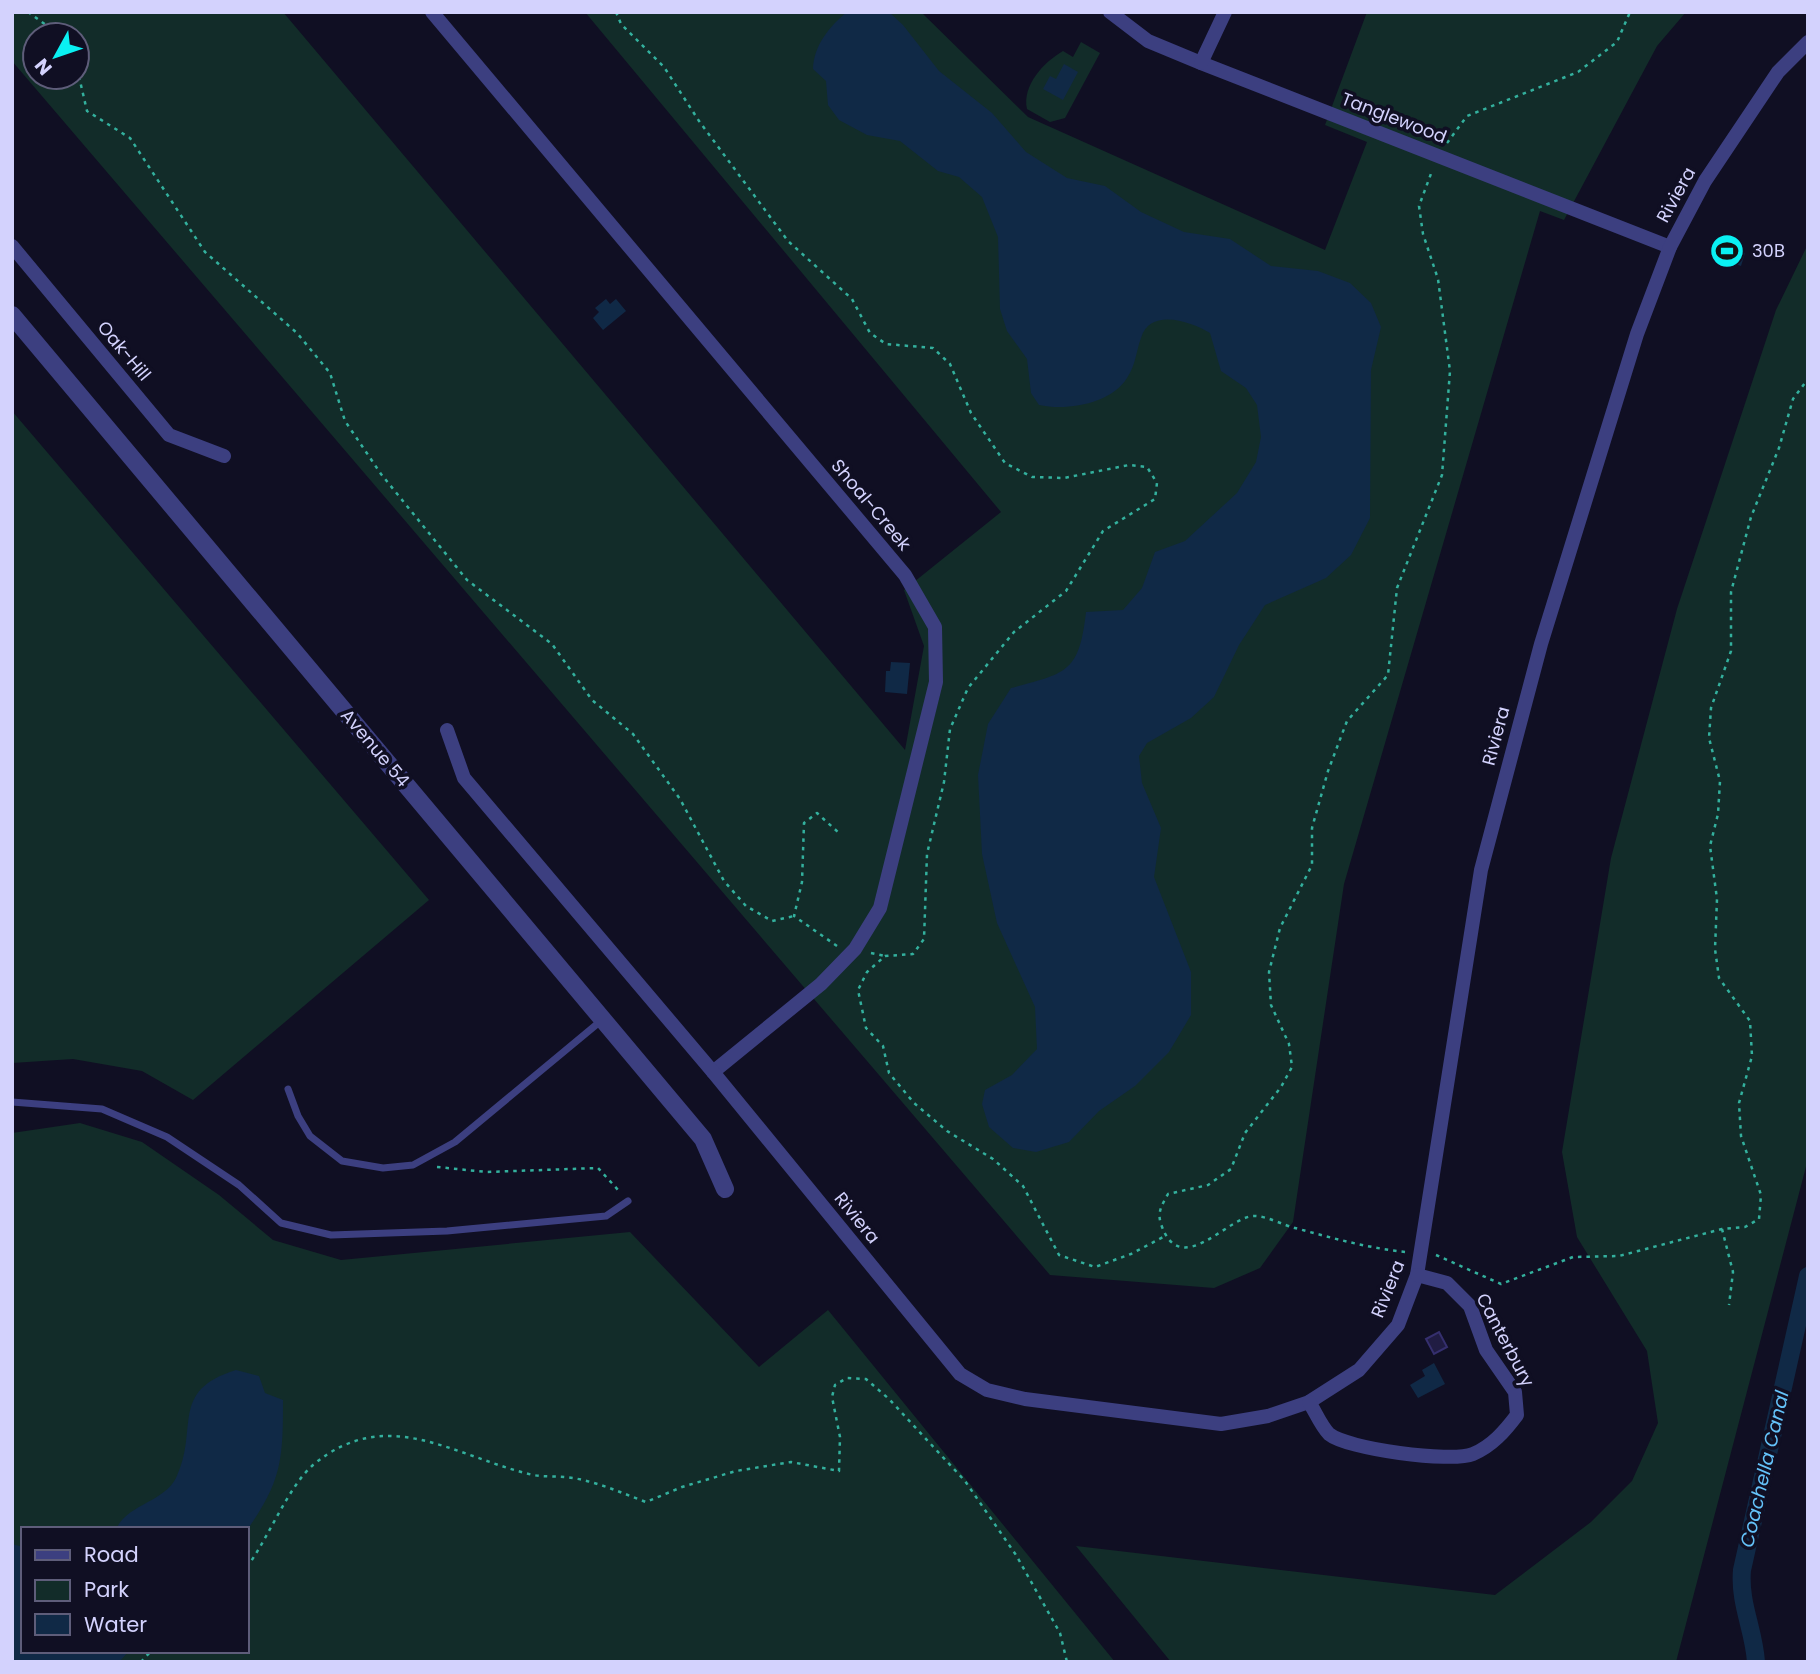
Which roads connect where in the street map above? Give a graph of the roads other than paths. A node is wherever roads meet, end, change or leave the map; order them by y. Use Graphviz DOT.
graph roads {
  1 [pos="432,12"];
  2 [pos="1110,12"];
  3 [pos="1225,12"];
  4 [pos="1808,42"];
  5 [pos="1201,64"];
  6 [pos="12,246"];
  7 [pos="1670,247"];
  8 [pos="12,314"];
  9 [pos="223,456"];
  10 [pos="447,730"];
  11 [pos="602,1019"];
  12 [pos="713,1072"];
  13 [pos="288,1089"];
  14 [pos="12,1101"];
  15 [pos="725,1189"];
  16 [pos="628,1201"];
  17 [pos="1418,1275"];
  18 [pos="1309,1402"];
  1 -- 12 [label="street, Shoal-Creek"];
  2 -- 5 [label="street, Tanglewood"];
  3 -- 5 [label="street"];
  4 -- 7 [label="street, Riviera"];
  5 -- 7 [label="street, Tanglewood"];
  6 -- 9 [label="street, Oak-Hill"];
  7 -- 17 [label="street, Riviera"];
  8 -- 11 [label="street, Avenue 54"];
  10 -- 12 [label="street, Riviera"];
  11 -- 13 [label="lane"];
  11 -- 15 [label="street, Avenue 54"];
  12 -- 18 [label="street, Riviera"];
  14 -- 16 [label="lane"];
  17 -- 18 [label="street, Riviera"];
  17 -- 18 [label="street, Canterbury"];
}
